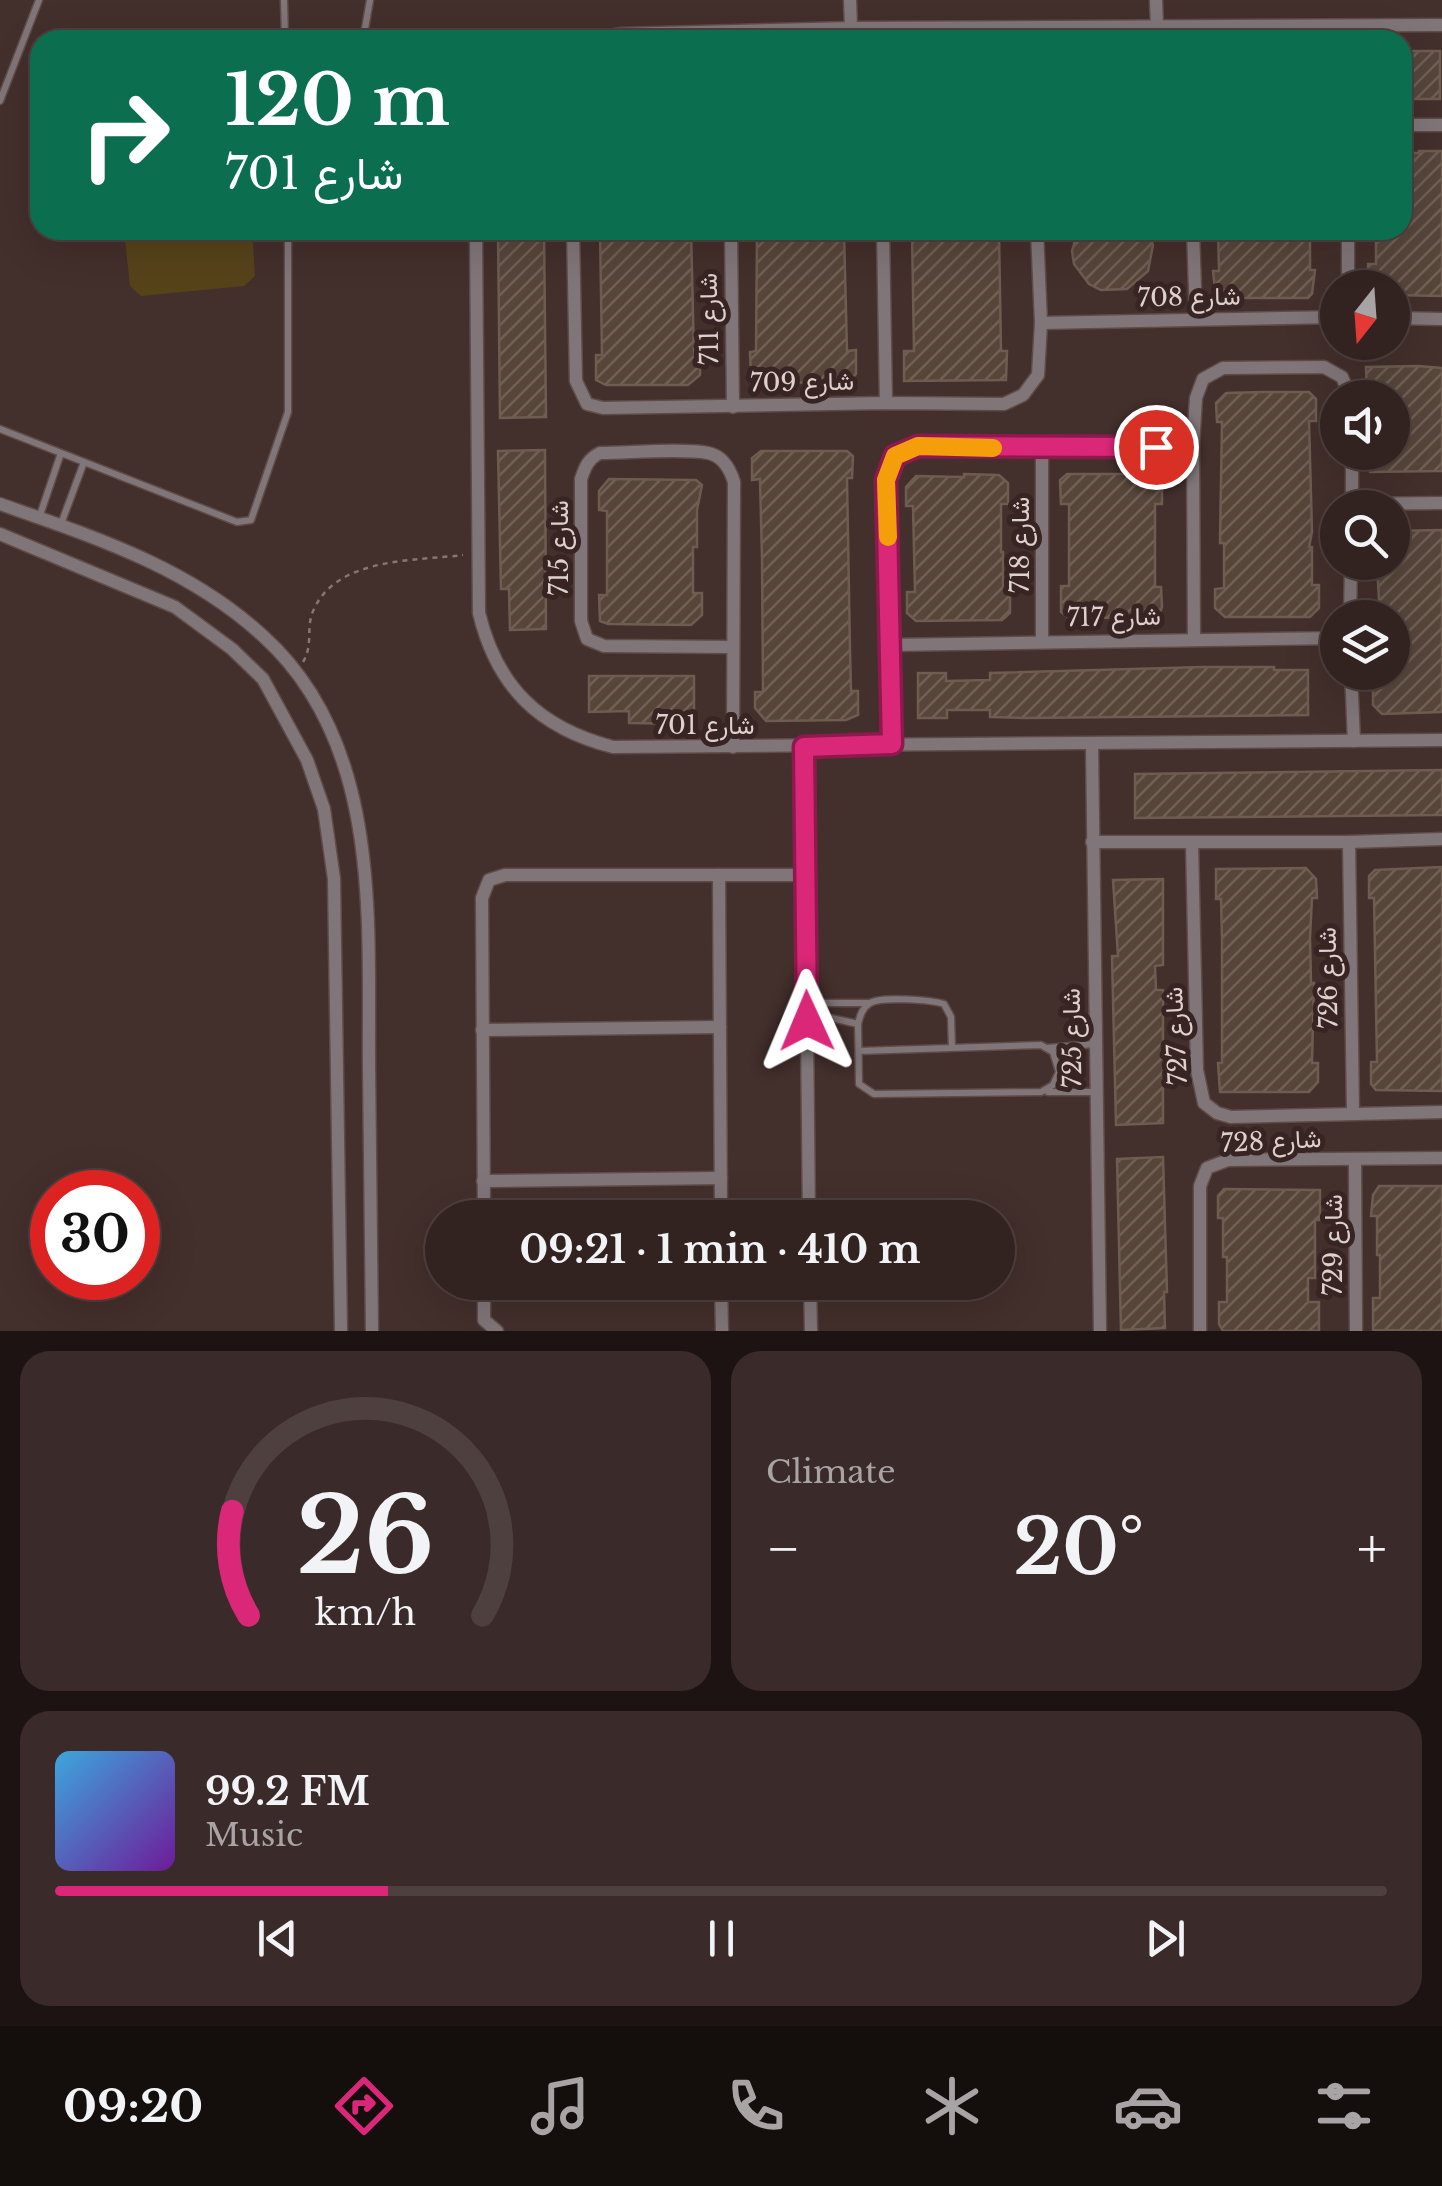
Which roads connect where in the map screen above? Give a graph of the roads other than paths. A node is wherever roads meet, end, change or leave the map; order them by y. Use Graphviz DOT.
graph roads {
  1 [pos="39,0"];
  2 [pos="284,0"];
  3 [pos="370,0"];
  4 [pos="850,0"];
  5 [pos="1156,0"];
  6 [pos="1442,25"];
  7 [pos="1157,26"];
  8 [pos="851,28"];
  9 [pos="286,30"];
  10 [pos="365,30"];
  11 [pos="820,30"];
  12 [pos="913,30"];
  13 [pos="1127,30"];
  14 [pos="1194,30"];
  15 [pos="1383,30"];
  16 [pos="0,100"];
  17 [pos="1412,124"];
  18 [pos="1442,125"];
  19 [pos="288,240"];
  20 [pos="476,240"];
  21 [pos="572,240"];
  22 [pos="730,240"];
  23 [pos="883,240"];
  24 [pos="1037,240"];
  25 [pos="1193,240"];
  26 [pos="1348,240"];
  27 [pos="1348,270"];
  28 [pos="1320,318"];
  29 [pos="1410,318"];
  30 [pos="1196,319"];
  31 [pos="1442,319"];
  32 [pos="1041,323"];
  33 [pos="1344,380"];
  34 [pos="886,403"];
  35 [pos="733,407"];
  36 [pos="0,430"];
  37 [pos="1193,446"];
  38 [pos="1042,449"];
  39 [pos="61,453"];
  40 [pos="84,462"];
  41 [pos="1442,503"];
  42 [pos="0,504"];
  43 [pos="1410,504"];
  44 [pos="39,518"];
  45 [pos="60,526"];
  46 [pos="0,534"];
  47 [pos="1320,638"];
  48 [pos="1194,639"];
  49 [pos="1042,640"];
  50 [pos="891,644"];
  51 [pos="731,648"];
  52 [pos="1352,690"];
  53 [pos="1442,740"];
  54 [pos="1354,741"];
  55 [pos="892,744"];
  56 [pos="1092,745"];
  57 [pos="733,747"];
  58 [pos="804,747"];
  59 [pos="1442,838"];
  60 [pos="1092,842"];
  61 [pos="1348,842"];
  62 [pos="1192,843"];
  63 [pos="719,875"];
  64 [pos="806,875"];
  65 [pos="807,1002"];
  66 [pos="870,1003"];
  67 [pos="807,1021"];
  68 [pos="858,1024"];
  69 [pos="720,1027"];
  70 [pos="482,1030"];
  71 [pos="1095,1044"];
  72 [pos="952,1048"];
  73 [pos="1047,1048"];
  74 [pos="858,1051"];
  75 [pos="1042,1092"];
  76 [pos="1095,1092"];
  77 [pos="1353,1112"];
  78 [pos="1442,1112"];
  79 [pos="1442,1158"];
  80 [pos="1355,1160"];
  81 [pos="721,1178"];
  82 [pos="484,1181"];
  83 [pos="484,1200"];
  84 [pos="721,1200"];
  85 [pos="810,1200"];
  86 [pos="484,1300"];
  87 [pos="722,1300"];
  88 [pos="810,1300"];
  89 [pos="341,1331"];
  90 [pos="372,1331"];
  91 [pos="497,1331"];
  92 [pos="722,1331"];
  93 [pos="811,1331"];
  94 [pos="1100,1331"];
  95 [pos="1200,1331"];
  96 [pos="1356,1331"];
  1 -- 16 [label="lane"];
  2 -- 9 [label="lane"];
  3 -- 10 [label="lane"];
  4 -- 8 [label="street"];
  5 -- 7 [label="street"];
  6 -- 15 [label="street"];
  7 -- 13 [label="street"];
  7 -- 14 [label="street"];
  8 -- 11 [label="street"];
  8 -- 12 [label="street"];
  17 -- 18 [label="street"];
  19 -- 40 [label="lane"];
  20 -- 57 [label="street, شارع 701"];
  21 -- 35 [label="street, شارع 709"];
  22 -- 35 [label="street, شارع 711"];
  23 -- 34 [label="street"];
  24 -- 32 [label="street, شارع 709"];
  25 -- 30 [label="street"];
  26 -- 27 [label="street"];
  28 -- 30 [label="street, شارع 708"];
  29 -- 31 [label="street"];
  30 -- 32 [label="street, شارع 708"];
  32 -- 34 [label="street, شارع 709"];
  33 -- 37 [label="street"];
  34 -- 35 [label="street, شارع 709"];
  36 -- 39 [label="lane"];
  37 -- 38 [label="street"];
  37 -- 48 [label="street"];
  38 -- 49 [label="street, شارع 718"];
  38 -- 50 [label="street"];
  39 -- 40 [label="lane"];
  39 -- 44 [label="lane"];
  40 -- 45 [label="lane"];
  41 -- 43 [label="street"];
  42 -- 44 [label="street"];
  44 -- 45 [label="street"];
  45 -- 90 [label="street"];
  46 -- 89 [label="street"];
  47 -- 48 [label="street, شارع 717"];
  48 -- 49 [label="street, شارع 717"];
  49 -- 50 [label="street, شارع 717"];
  50 -- 55 [label="street"];
  51 -- 51 [label="street, شارع 715"];
  51 -- 57 [label="street, شارع 715"];
  52 -- 54 [label="street"];
  53 -- 54 [label="street, شارع 701"];
  54 -- 56 [label="street, شارع 701"];
  55 -- 56 [label="street, شارع 701"];
  55 -- 58 [label="street, شارع 701"];
  56 -- 60 [label="street, شارع 725"];
  57 -- 58 [label="street, شارع 701"];
  58 -- 64 [label="street"];
  59 -- 61 [label="street"];
  60 -- 62 [label="street"];
  60 -- 71 [label="street, شارع 725"];
  61 -- 62 [label="street"];
  61 -- 77 [label="street, شارع 726"];
  62 -- 77 [label="street, شارع 727"];
  63 -- 64 [label="street"];
  63 -- 69 [label="street"];
  63 -- 70 [label="street"];
  64 -- 65 [label="street"];
  65 -- 66 [label="lane"];
  65 -- 67 [label="street"];
  66 -- 68 [label="lane"];
  66 -- 72 [label="lane"];
  67 -- 68 [label="lane"];
  67 -- 85 [label="street"];
  68 -- 74 [label="lane"];
  69 -- 70 [label="street"];
  69 -- 81 [label="street"];
  70 -- 82 [label="street"];
  71 -- 73 [label="lane"];
  71 -- 76 [label="street, شارع 725"];
  72 -- 73 [label="lane"];
  72 -- 74 [label="lane"];
  73 -- 75 [label="lane"];
  74 -- 75 [label="lane"];
  75 -- 76 [label="lane"];
  76 -- 94 [label="street, شارع 725"];
  77 -- 78 [label="street, شارع 727"];
  79 -- 80 [label="street, شارع 728"];
  80 -- 95 [label="street, شارع 728"];
  80 -- 96 [label="street, شارع 729"];
  81 -- 82 [label="street"];
  81 -- 84 [label="street"];
  82 -- 83 [label="street"];
  86 -- 91 [label="street"];
  87 -- 92 [label="street"];
  88 -- 93 [label="street"];
}
